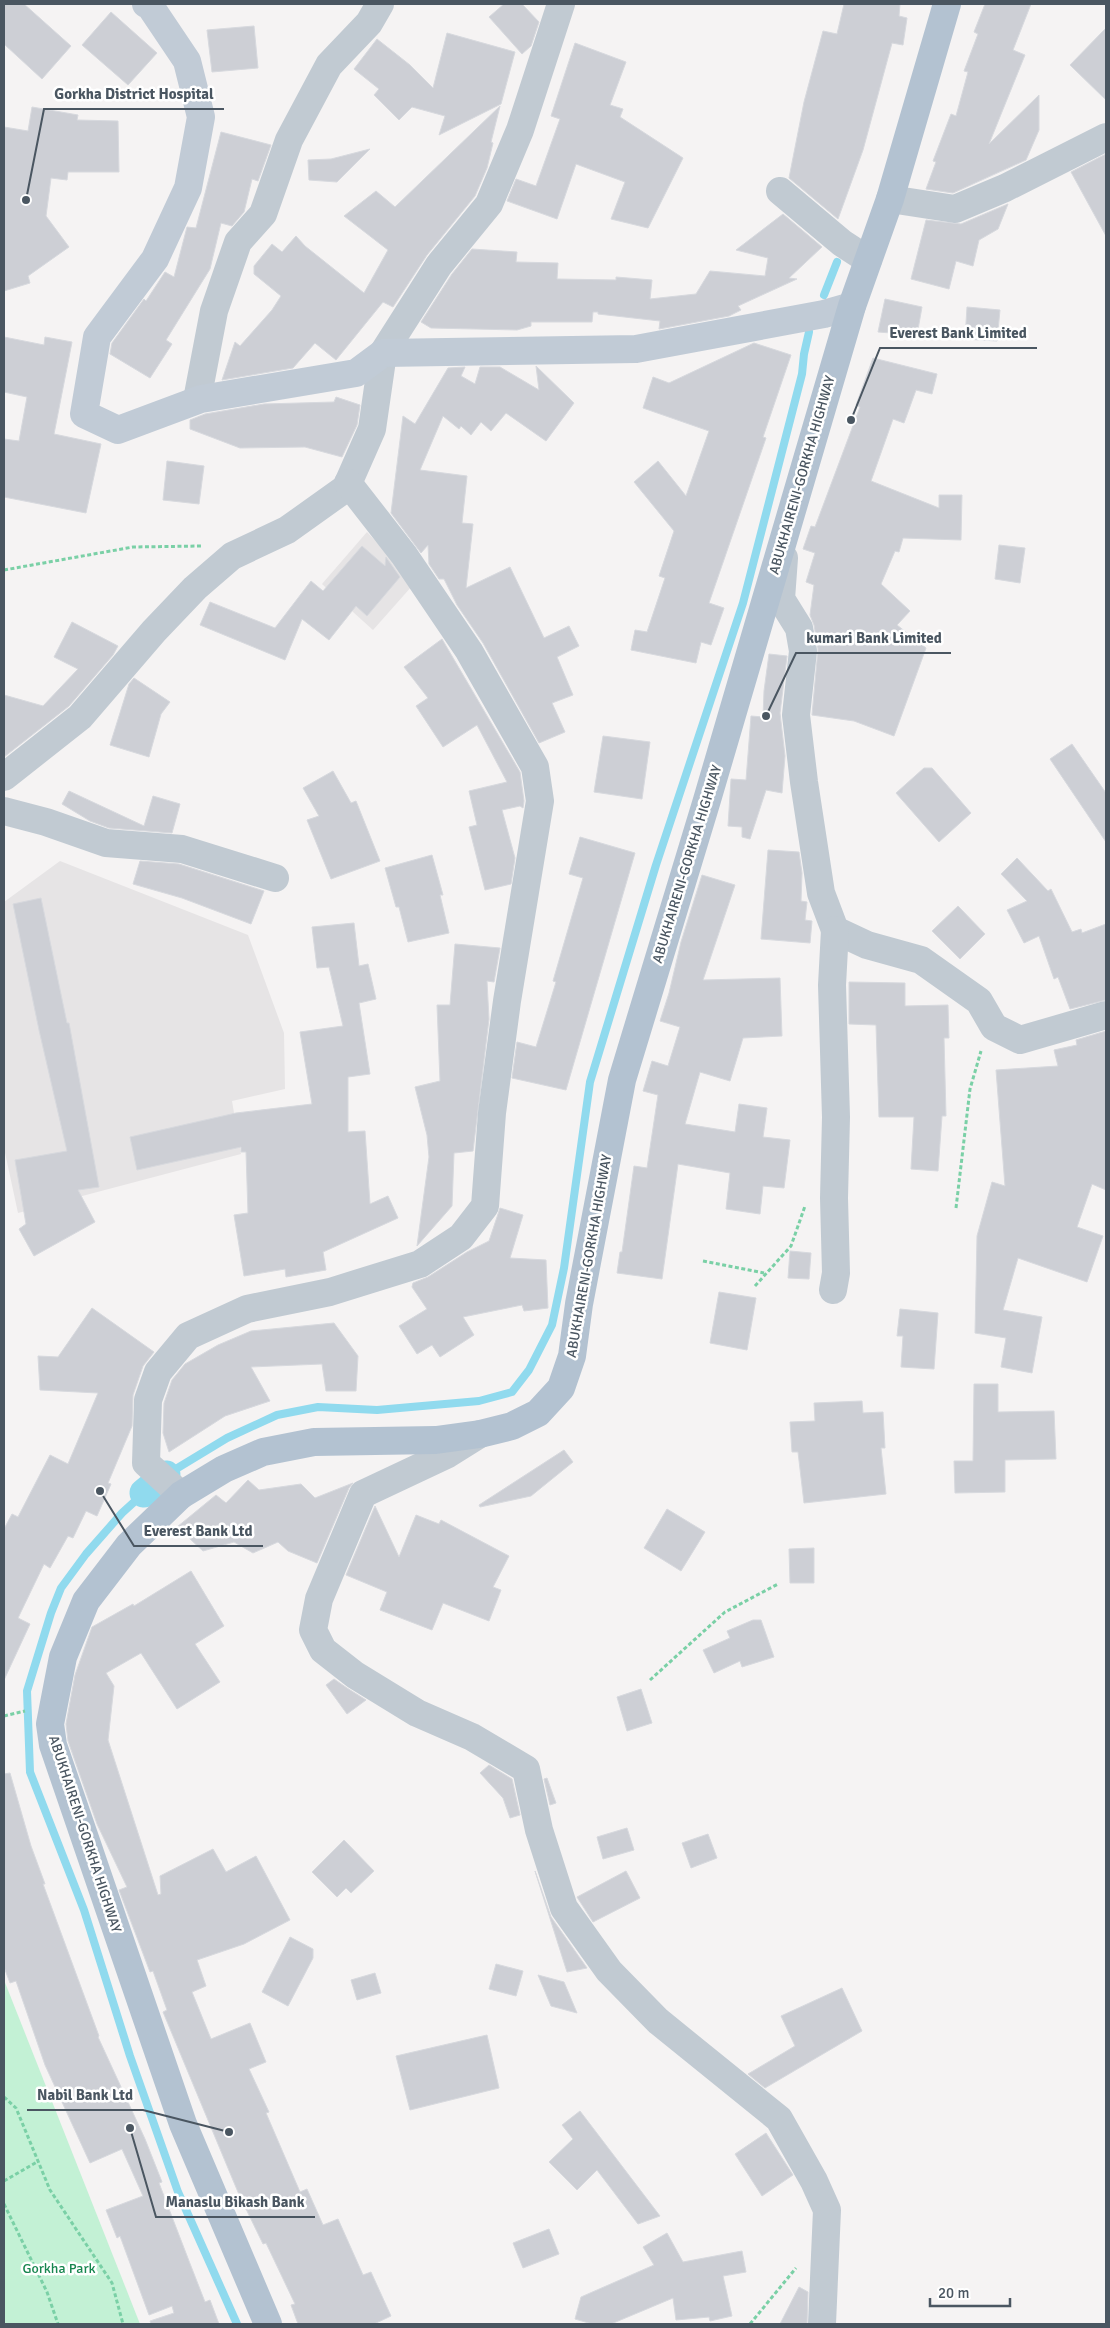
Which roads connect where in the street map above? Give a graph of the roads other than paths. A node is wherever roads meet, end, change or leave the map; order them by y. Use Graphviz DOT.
graph roads {
  1 [pos="146,4"];
  2 [pos="380,4"];
  3 [pos="560,4"];
  4 [pos="947,4"];
  5 [pos="1106,137"];
  6 [pos="780,191"];
  7 [pos="890,199"];
  8 [pos="868,260"];
  9 [pos="852,306"];
  10 [pos="383,353"];
  11 [pos="197,400"];
  12 [pos="348,483"];
  13 [pos="786,532"];
  14 [pos="4,777"];
  15 [pos="4,811"];
  16 [pos="276,878"];
  17 [pos="835,930"];
  18 [pos="1106,1015"];
  19 [pos="833,1290"];
  20 [pos="480,1434"];
  21 [pos="181,1496"];
  22 [pos="268,2324"];
  23 [pos="822,2324"];
  1 -- 11 [label="street"];
  2 -- 11 [label="street"];
  3 -- 10 [label="street"];
  4 -- 7 [label="main road, ABUKHAIRENI-GORKHA HIGHWAY"];
  5 -- 7 [label="street"];
  6 -- 8 [label="street"];
  7 -- 8 [label="main road, ABUKHAIRENI-GORKHA HIGHWAY"];
  8 -- 9 [label="main road, ABUKHAIRENI-GORKHA HIGHWAY"];
  9 -- 10 [label="street"];
  9 -- 13 [label="main road, ABUKHAIRENI-GORKHA HIGHWAY"];
  10 -- 11 [label="street"];
  10 -- 12 [label="street"];
  12 -- 14 [label="street"];
  12 -- 21 [label="street"];
  13 -- 17 [label="street"];
  13 -- 20 [label="main road, ABUKHAIRENI-GORKHA HIGHWAY"];
  15 -- 16 [label="street"];
  17 -- 18 [label="street"];
  17 -- 19 [label="street"];
  20 -- 21 [label="main road, ABUKHAIRENI-GORKHA HIGHWAY"];
  20 -- 23 [label="street"];
  21 -- 22 [label="main road, ABUKHAIRENI-GORKHA HIGHWAY"];
}
